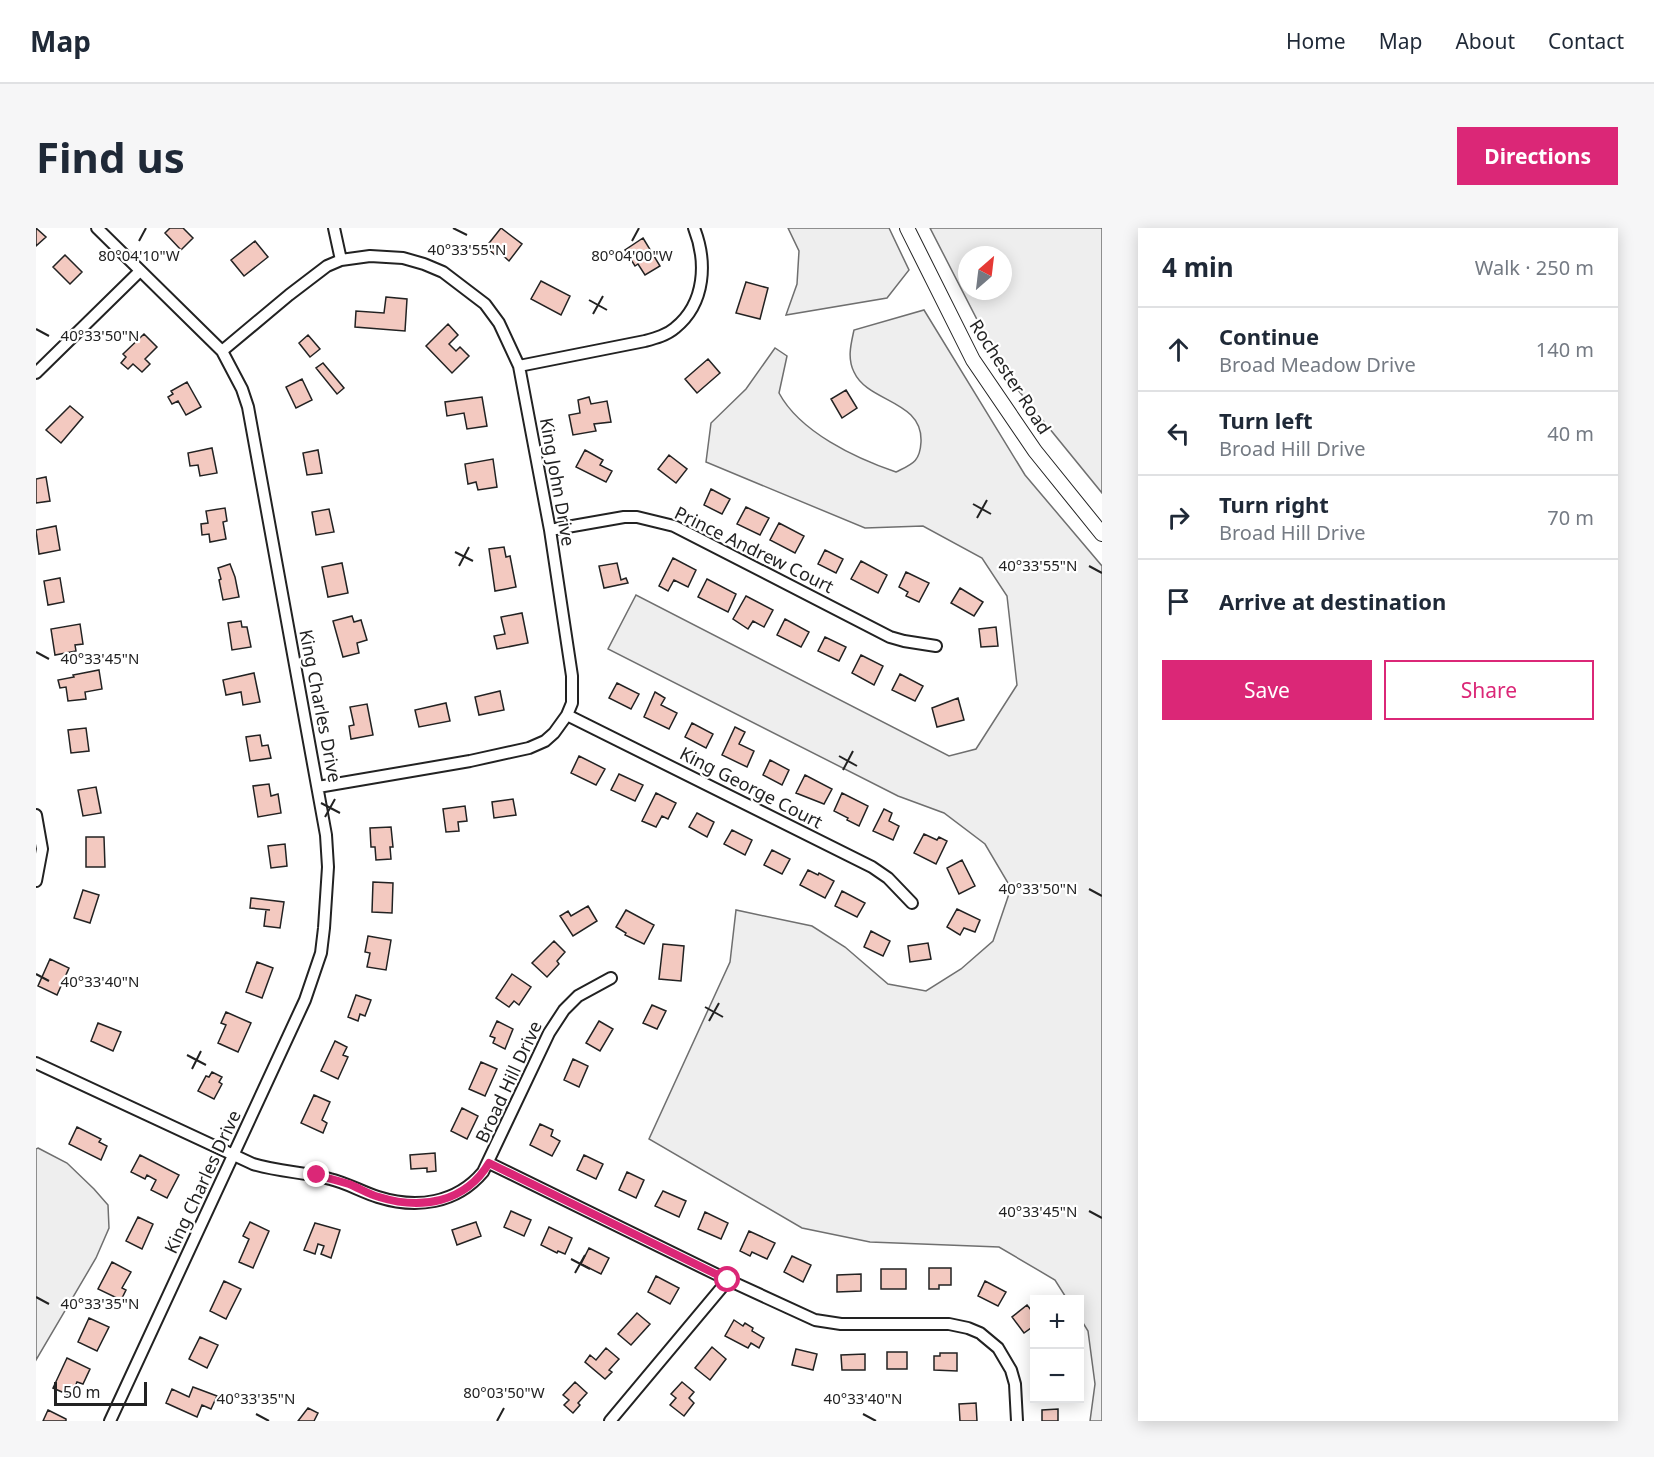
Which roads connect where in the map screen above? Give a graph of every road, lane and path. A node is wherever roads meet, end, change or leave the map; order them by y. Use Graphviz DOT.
graph roads {
  1 [pos="97,228"];
  2 [pos="334,228"];
  3 [pos="694,228"];
  4 [pos="907,228"];
  5 [pos="341,260"];
  6 [pos="140,271"];
  7 [pos="222,351"];
  8 [pos="519,366"];
  9 [pos="36,373"];
  10 [pos="550,530"];
  11 [pos="1102,534"];
  12 [pos="936,646"];
  13 [pos="567,715"];
  14 [pos="318,787"];
  15 [pos="36,815"];
  16 [pos="36,881"];
  17 [pos="912,903"];
  18 [pos="611,978"];
  19 [pos="36,1064"];
  20 [pos="233,1155"];
  21 [pos="489,1163"];
  22 [pos="728,1280"];
  23 [pos="110,1421"];
  24 [pos="610,1421"];
  25 [pos="1017,1421"];
  1 -- 6 [label="street, King Charles Drive"];
  2 -- 5 [label="street"];
  3 -- 8 [label="street"];
  4 -- 11 [label="street, Rochester Road"];
  5 -- 7 [label="street, King John Drive"];
  5 -- 8 [label="street, King John Drive"];
  6 -- 7 [label="street, King Charles Drive"];
  6 -- 9 [label="street"];
  7 -- 14 [label="street, King Charles Drive"];
  8 -- 10 [label="street, King John Drive"];
  10 -- 12 [label="street, Prince Andrew Court"];
  10 -- 13 [label="street, King John Drive"];
  13 -- 14 [label="street, King John Drive"];
  13 -- 17 [label="street, King George Court"];
  14 -- 20 [label="street, King Charles Drive"];
  15 -- 16 [label="street"];
  18 -- 21 [label="street, Broad Hill Drive"];
  19 -- 20 [label="street, Broad Hill Drive"];
  20 -- 21 [label="street, Broad Hill Drive"];
  20 -- 23 [label="street, King Charles Drive"];
  21 -- 22 [label="street"];
  22 -- 24 [label="street"];
  22 -- 25 [label="street"];
}
